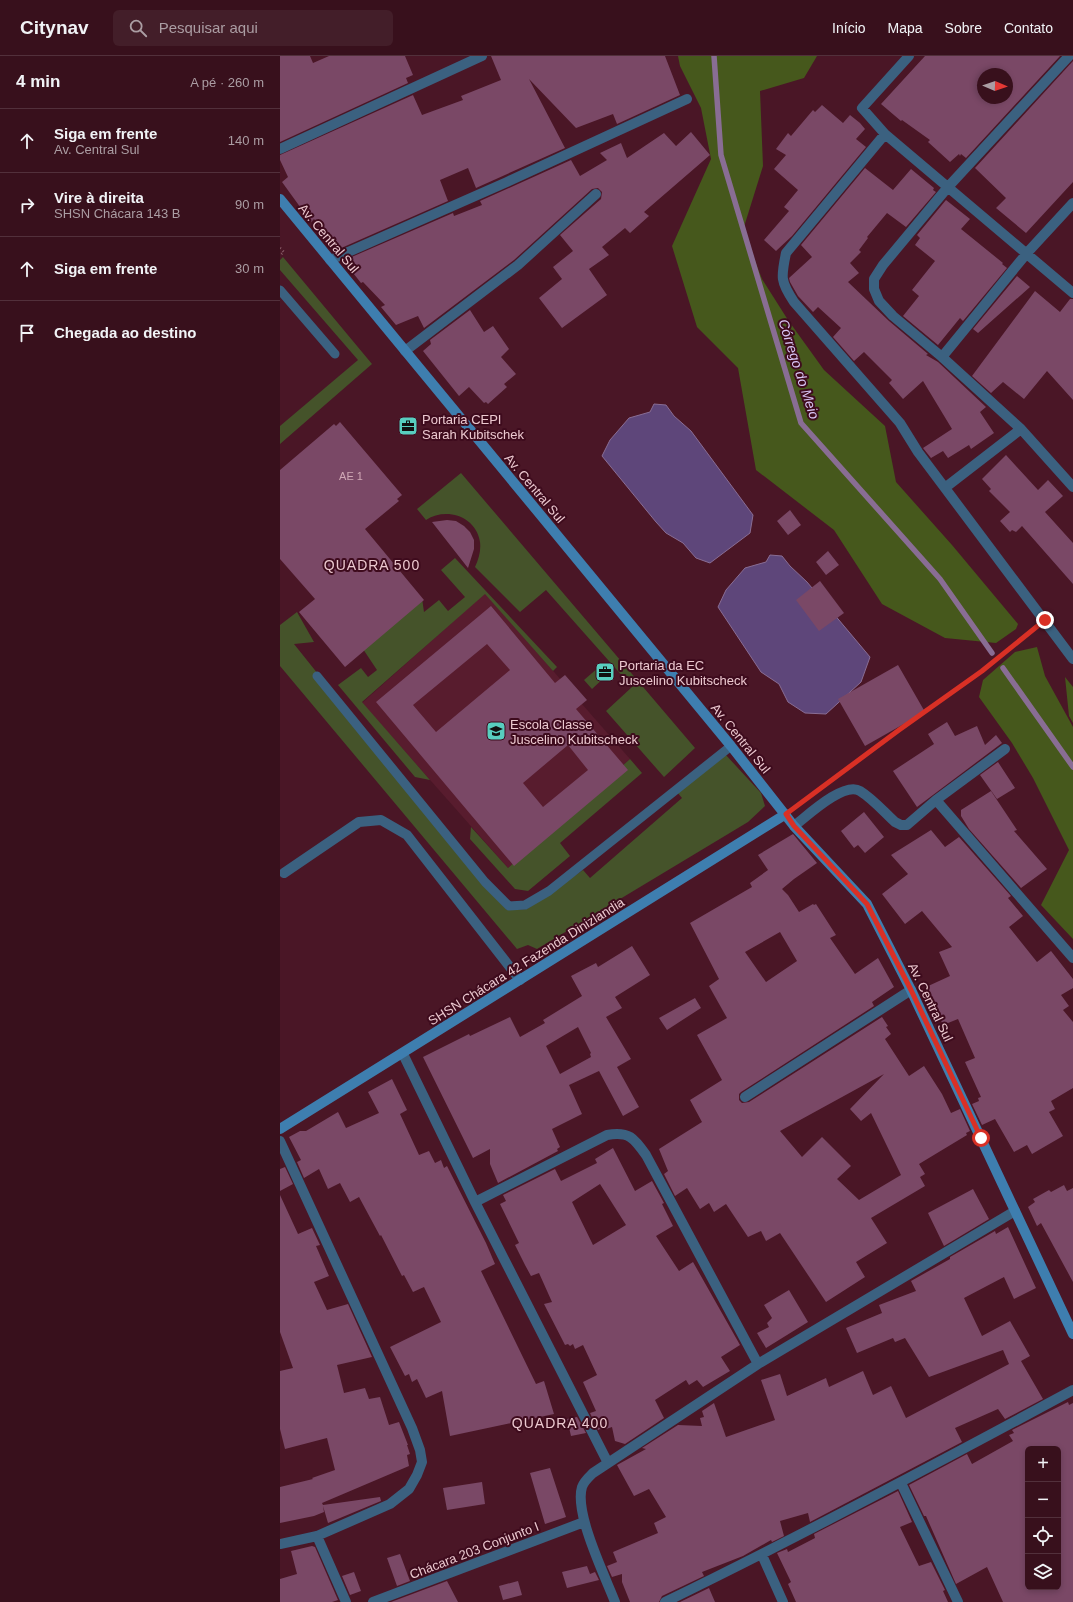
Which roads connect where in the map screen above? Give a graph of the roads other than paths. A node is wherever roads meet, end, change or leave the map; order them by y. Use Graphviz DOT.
graph roads {
  1 [pos="482,56"];
  2 [pos="909,56"];
  3 [pos="1069,56"];
  4 [pos="687,99"];
  5 [pos="885,134"];
  6 [pos="280,149"];
  7 [pos="948,187"];
  8 [pos="596,194"];
  9 [pos="280,199"];
  10 [pos="1073,202"];
  11 [pos="1027,253"];
  12 [pos="330,260"];
  13 [pos="280,290"];
  14 [pos="1073,293"];
  15 [pos="405,351"];
  16 [pos="335,354"];
  17 [pos="942,357"];
  18 [pos="1021,429"];
  19 [pos="946,487"];
  20 [pos="1073,487"];
  21 [pos="1073,658"];
  22 [pos="317,676"];
  23 [pos="731,746"];
  24 [pos="1005,749"];
  25 [pos="936,800"];
  26 [pos="786,814"];
  27 [pos="794,826"];
  28 [pos="284,873"];
  29 [pos="1073,958"];
  30 [pos="520,980"];
  31 [pos="911,990"];
  32 [pos="403,1054"];
  33 [pos="745,1097"];
  34 [pos="280,1130"];
  35 [pos="280,1141"];
  36 [pos="475,1202"];
  37 [pos="1015,1211"];
  38 [pos="1072,1330"];
  39 [pos="758,1364"];
  40 [pos="1073,1390"];
  41 [pos="608,1463"];
  42 [pos="901,1483"];
  43 [pos="584,1522"];
  44 [pos="317,1536"];
  45 [pos="280,1544"];
  46 [pos="762,1555"];
  47 [pos="346,1602"];
  48 [pos="373,1602"];
  49 [pos="615,1602"];
  50 [pos="665,1602"];
  51 [pos="783,1602"];
  52 [pos="958,1602"];
  1 -- 6 [label="street"];
  2 -- 5 [label="street"];
  3 -- 7 [label="street"];
  4 -- 12 [label="street"];
  5 -- 7 [label="street"];
  5 -- 19 [label="street"];
  7 -- 11 [label="street"];
  7 -- 17 [label="street"];
  8 -- 15 [label="street"];
  9 -- 12 [label="street, Av. Central Sul"];
  10 -- 11 [label="street"];
  11 -- 14 [label="street"];
  11 -- 17 [label="street"];
  12 -- 15 [label="street, Av. Central Sul"];
  13 -- 16 [label="lane"];
  15 -- 23 [label="street, Av. Central Sul"];
  17 -- 18 [label="street"];
  18 -- 19 [label="street"];
  18 -- 20 [label="street"];
  19 -- 21 [label="street"];
  22 -- 23 [label="lane"];
  23 -- 26 [label="street, Av. Central Sul"];
  24 -- 25 [label="street"];
  25 -- 27 [label="street"];
  25 -- 29 [label="street"];
  26 -- 27 [label="street, Av. Central Sul"];
  26 -- 30 [label="street, SHSN Chácara 42 Fazenda Dinizlandia"];
  27 -- 31 [label="street, Av. Central Sul"];
  28 -- 30 [label="street"];
  30 -- 32 [label="street, SHSN Chácara 42 Fazenda Dinizlandia"];
  31 -- 33 [label="street"];
  31 -- 37 [label="street, Av. Central Sul"];
  32 -- 34 [label="street, SHSN Chácara 42 Fazenda Dinizlandia"];
  32 -- 36 [label="street"];
  35 -- 44 [label="street"];
  36 -- 39 [label="street"];
  36 -- 41 [label="street"];
  37 -- 38 [label="street, Av. Central Sul"];
  37 -- 39 [label="street"];
  39 -- 41 [label="street"];
  40 -- 42 [label="street"];
  41 -- 43 [label="street"];
  42 -- 46 [label="street"];
  42 -- 52 [label="street"];
  43 -- 48 [label="street, Chácara 203 Conjunto I"];
  43 -- 49 [label="street"];
  44 -- 45 [label="street"];
  44 -- 47 [label="street"];
  46 -- 50 [label="street"];
  46 -- 51 [label="street"];
}
